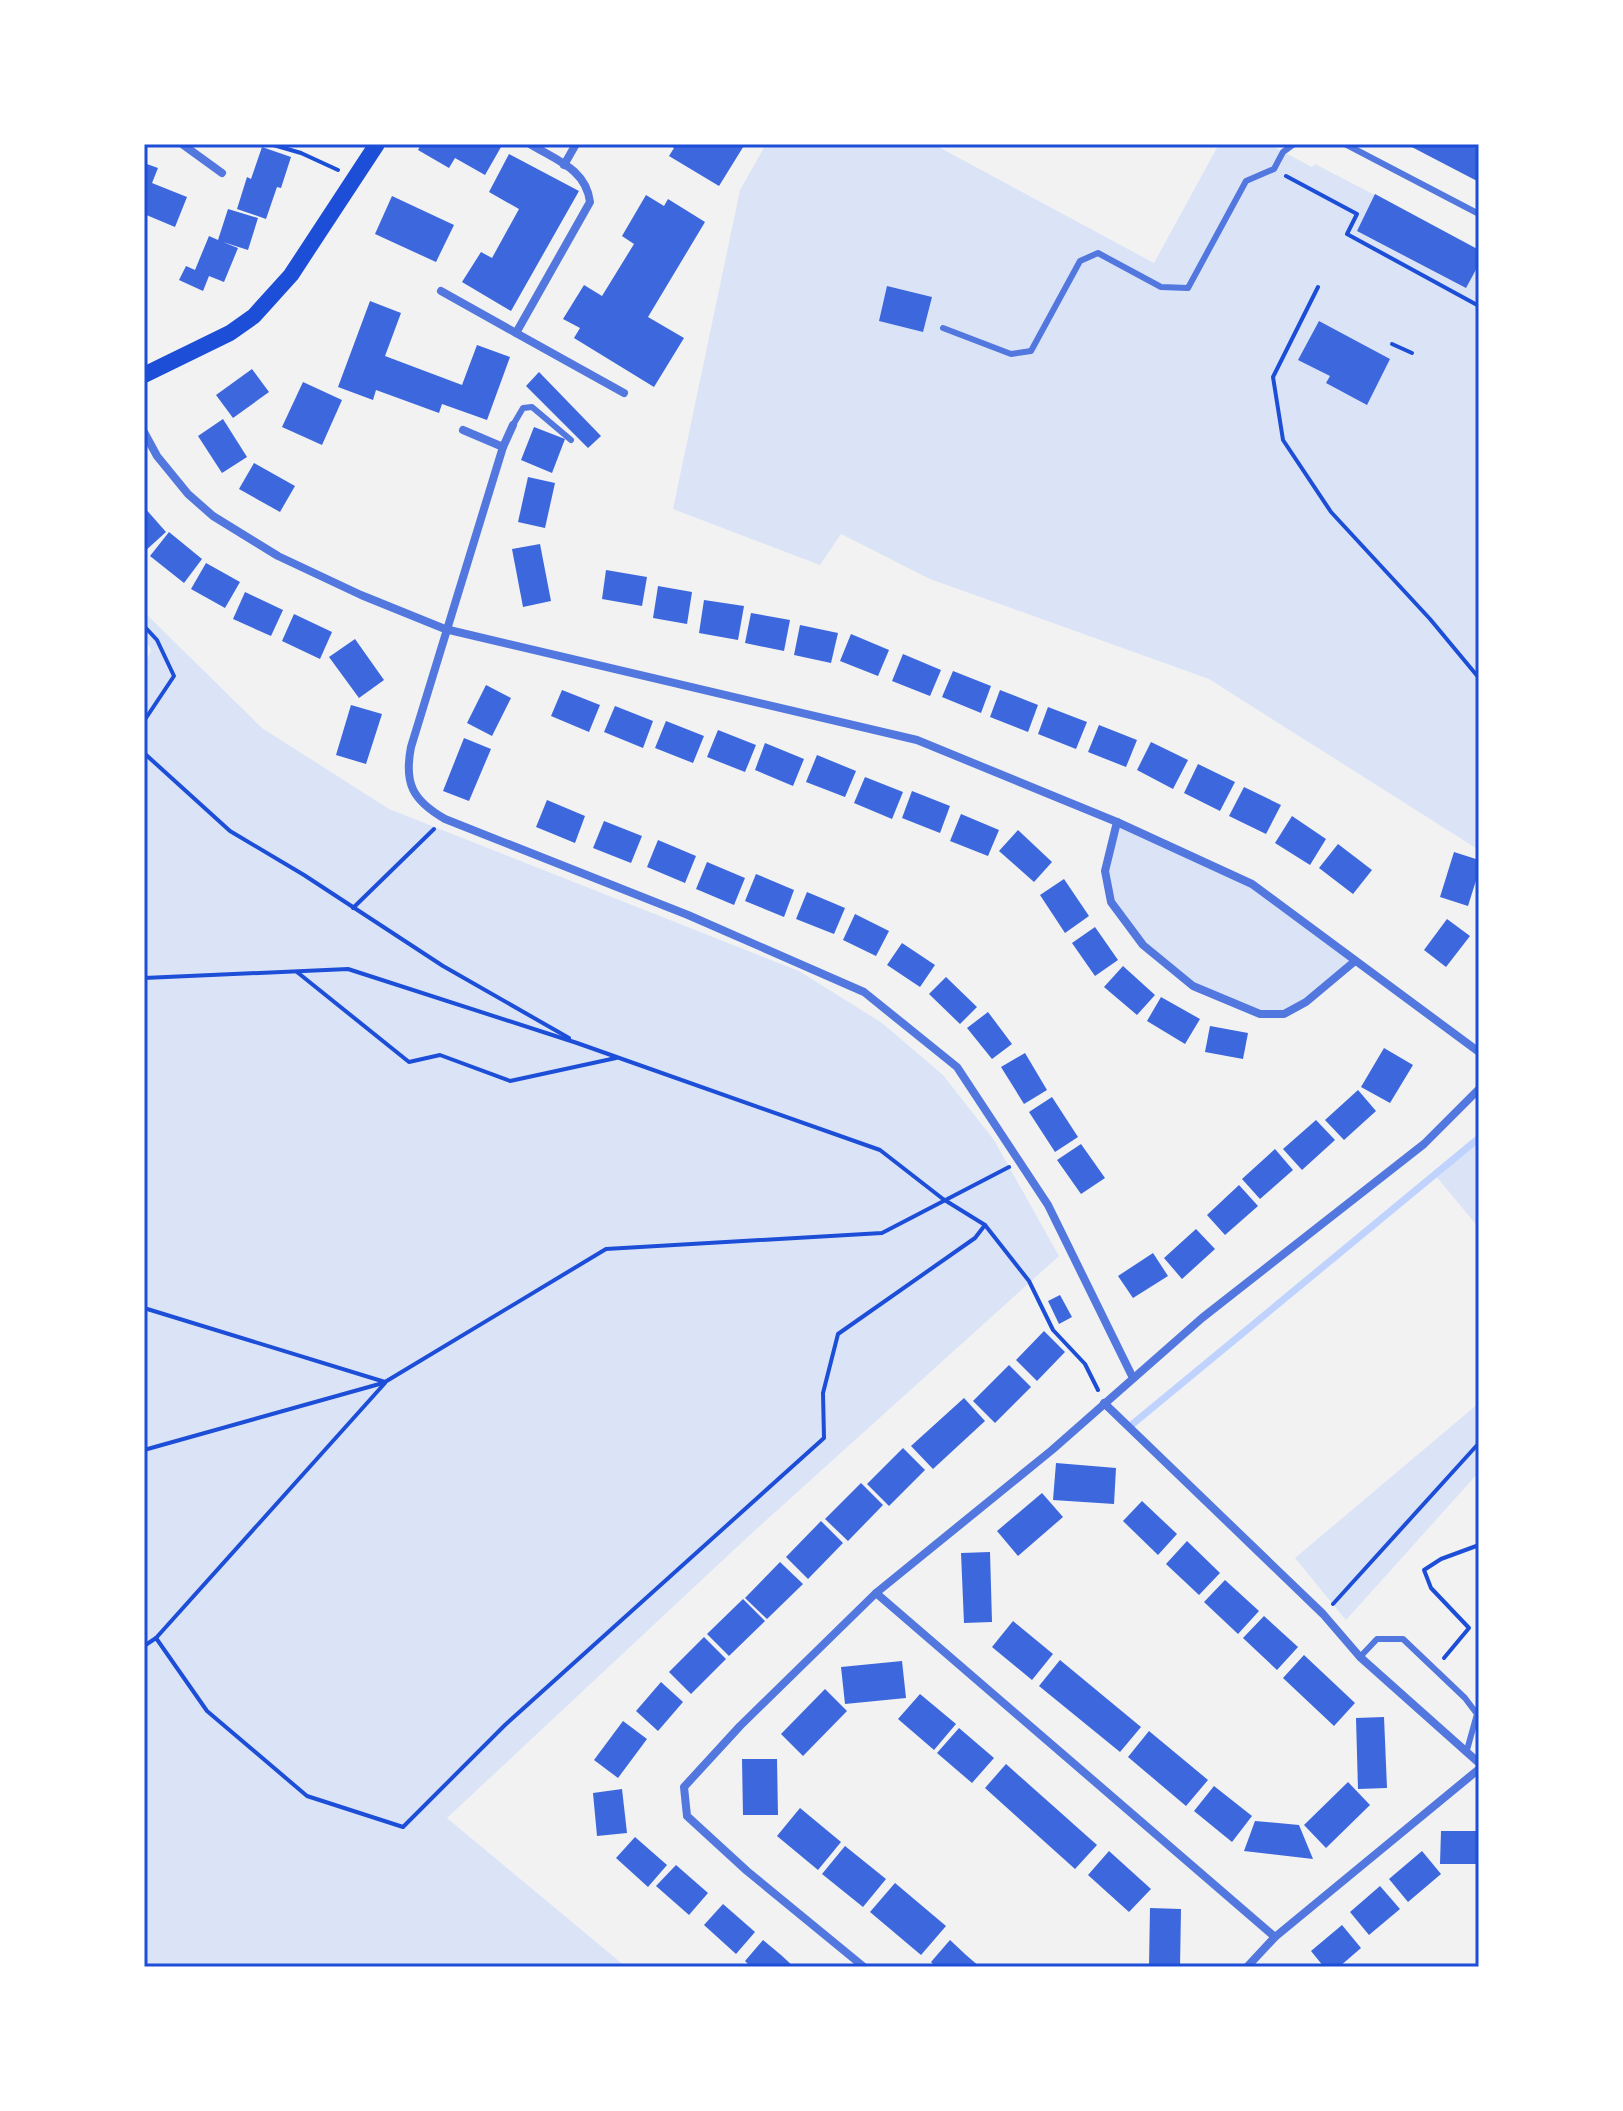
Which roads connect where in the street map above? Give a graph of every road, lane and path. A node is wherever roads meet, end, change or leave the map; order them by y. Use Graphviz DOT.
graph roads {
  1 [pos="182,144"];
  2 [pos="270,144"];
  3 [pos="377,144"];
  4 [pos="530,144"];
  5 [pos="576,144"];
  6 [pos="1294,144"];
  7 [pos="1345,144"];
  8 [pos="564,165"];
  9 [pos="333,168"];
  10 [pos="1274,169"];
  11 [pos="222,173"];
  12 [pos="1479,214"];
  13 [pos="1318,287"];
  14 [pos="441,291"];
  15 [pos="1479,306"];
  16 [pos="943,328"];
  17 [pos="516,333"];
  18 [pos="1392,344"];
  19 [pos="1412,353"];
  20 [pos="144,375"];
  21 [pos="624,393"];
  22 [pos="513,425"];
  23 [pos="463,430"];
  24 [pos="144,432"];
  25 [pos="571,440"];
  26 [pos="503,447"];
  27 [pos="144,626"];
  28 [pos="445,629"];
  29 [pos="1479,678"];
  30 [pos="144,721"];
  31 [pos="144,753"];
  32 [pos="445,819"];
  33 [pos="1117,822"];
  34 [pos="353,908"];
  35 [pos="1355,961"];
  36 [pos="297,972"];
  37 [pos="144,978"];
  38 [pos="577,1043"];
  39 [pos="1479,1052"];
  40 [pos="618,1058"];
  41 [pos="1479,1089"];
  42 [pos="1019,1161"];
  43 [pos="943,1199"];
  44 [pos="985,1225"];
  45 [pos="144,1308"];
  46 [pos="1133,1378"];
  47 [pos="385,1382"];
  48 [pos="1104,1403"];
  49 [pos="1479,1443"];
  50 [pos="144,1450"];
  51 [pos="1479,1545"];
  52 [pos="876,1593"];
  53 [pos="1323,1614"];
  54 [pos="156,1638"];
  55 [pos="144,1646"];
  56 [pos="1360,1657"];
  57 [pos="1435,1669"];
  58 [pos="1467,1750"];
  59 [pos="1479,1763"];
  60 [pos="1479,1769"];
  61 [pos="1275,1937"];
  62 [pos="864,1967"];
  63 [pos="1247,1967"];
  1 -- 11 [label="street"];
  2 -- 9 [label="path"];
  3 -- 20 [label="main road"];
  4 -- 8 [label="street"];
  5 -- 8 [label="street"];
  6 -- 10 [label="lane"];
  7 -- 12 [label="lane"];
  8 -- 17 [label="street"];
  10 -- 15 [label="path"];
  10 -- 16 [label="lane"];
  13 -- 29 [label="path"];
  14 -- 17 [label="street"];
  17 -- 21 [label="street"];
  18 -- 19 [label="path"];
  22 -- 25 [label="lane"];
  22 -- 26 [label="street"];
  23 -- 26 [label="street"];
  24 -- 28 [label="street"];
  26 -- 28 [label="street"];
  27 -- 30 [label="path"];
  28 -- 32 [label="street"];
  28 -- 33 [label="street"];
  31 -- 34 [label="path"];
  32 -- 34 [label="path"];
  32 -- 42 [label="street"];
  33 -- 35 [label="street"];
  33 -- 35 [label="street"];
  34 -- 38 [label="path"];
  35 -- 39 [label="street"];
  36 -- 37 [label="path"];
  36 -- 38 [label="path"];
  36 -- 40 [label="path"];
  38 -- 40 [label="path"];
  40 -- 43 [label="path"];
  41 -- 46 [label="street"];
  42 -- 43 [label="path"];
  42 -- 46 [label="street"];
  43 -- 44 [label="path"];
  43 -- 47 [label="path"];
  44 -- 48 [label="path"];
  44 -- 54 [label="path"];
  45 -- 47 [label="path"];
  46 -- 48 [label="street"];
  47 -- 50 [label="path"];
  47 -- 54 [label="path"];
  48 -- 52 [label="street"];
  48 -- 53 [label="street"];
  49 -- 53 [label="path"];
  51 -- 57 [label="path"];
  52 -- 61 [label="street"];
  52 -- 62 [label="street"];
  53 -- 56 [label="street"];
  54 -- 55 [label="path"];
  56 -- 57 [label="lane"];
  56 -- 58 [label="street"];
  57 -- 58 [label="lane"];
  58 -- 59 [label="street"];
  60 -- 61 [label="street"];
  61 -- 63 [label="street"];
}
